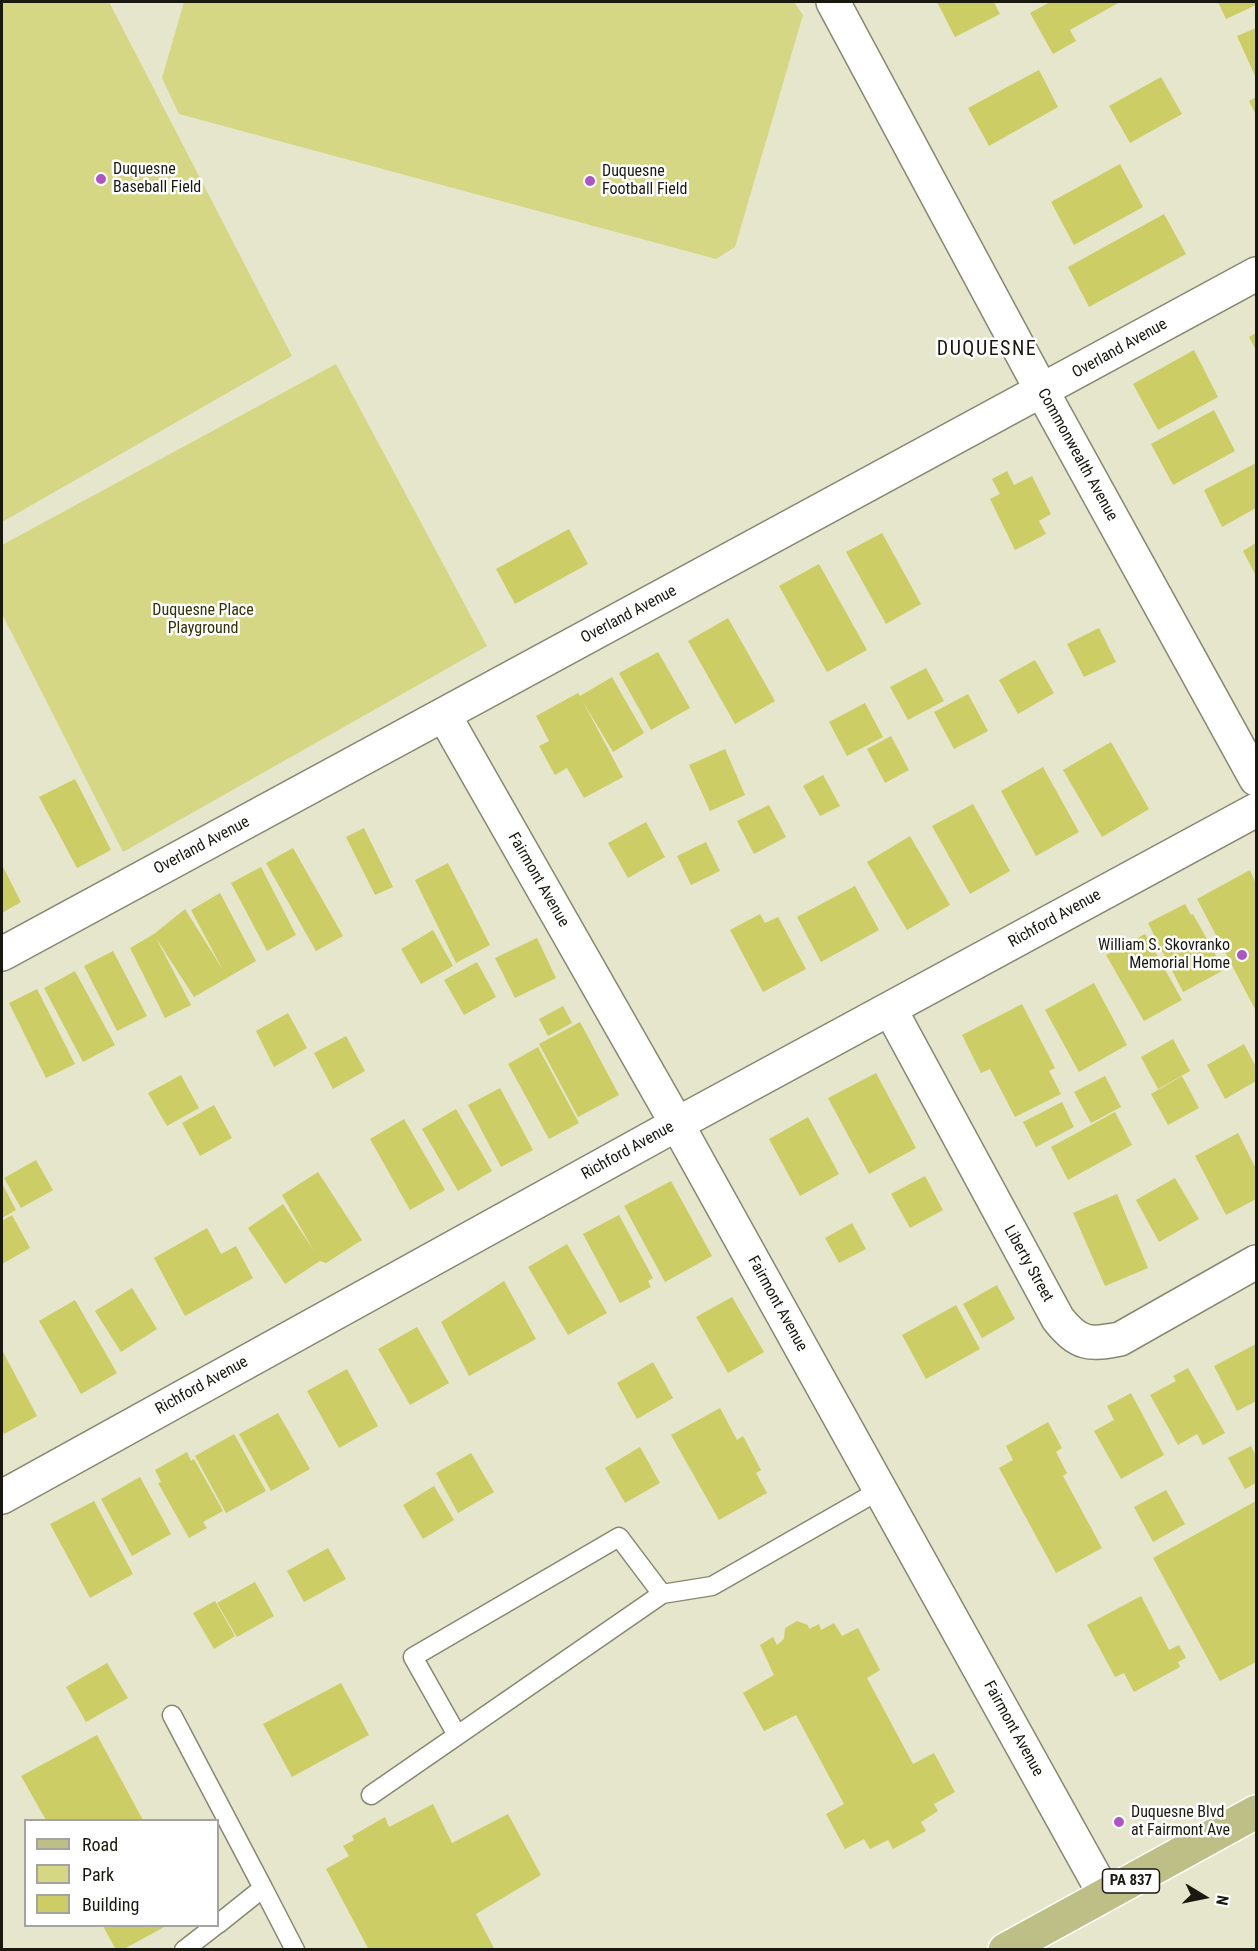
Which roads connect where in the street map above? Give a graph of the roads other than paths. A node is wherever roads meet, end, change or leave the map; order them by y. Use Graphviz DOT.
graph roads {
  1 [pos="833,2"];
  2 [pos="1257,274"];
  3 [pos="1042,391"];
  4 [pos="444,715"];
  5 [pos="1257,779"];
  6 [pos="1257,810"];
  7 [pos="2,954"];
  8 [pos="890,1009"];
  9 [pos="677,1124"];
  10 [pos="1257,1262"];
  11 [pos="880,1490"];
  12 [pos="2,1497"];
  13 [pos="662,1594"];
  14 [pos="172,1715"];
  15 [pos="457,1735"];
  16 [pos="371,1795"];
  17 [pos="1257,1812"];
  18 [pos="263,1888"];
  19 [pos="1105,1895"];
  20 [pos="219,1923"];
  21 [pos="213,1927"];
  22 [pos="184,1950"];
  23 [pos="295,1950"];
  24 [pos="1005,1950"];
  1 -- 3 [label="street, Commonwealth Avenue"];
  2 -- 3 [label="street, Overland Avenue"];
  3 -- 4 [label="street, Overland Avenue"];
  3 -- 5 [label="street, Commonwealth Avenue"];
  4 -- 7 [label="street, Overland Avenue"];
  4 -- 9 [label="street, Fairmont Avenue"];
  6 -- 8 [label="street, Richford Avenue"];
  8 -- 9 [label="street, Richford Avenue"];
  8 -- 10 [label="street, Liberty Street"];
  9 -- 11 [label="street, Fairmont Avenue"];
  9 -- 12 [label="street, Richford Avenue"];
  11 -- 13 [label="lane"];
  11 -- 19 [label="street, Fairmont Avenue"];
  13 -- 15 [label="lane"];
  13 -- 15 [label="lane"];
  14 -- 18 [label="lane"];
  15 -- 16 [label="lane"];
  17 -- 19 [label="main road, PA 837"];
  18 -- 20 [label="lane"];
  18 -- 23 [label="lane"];
  19 -- 24 [label="main road, PA 837"];
  21 -- 22 [label="lane"];
}
